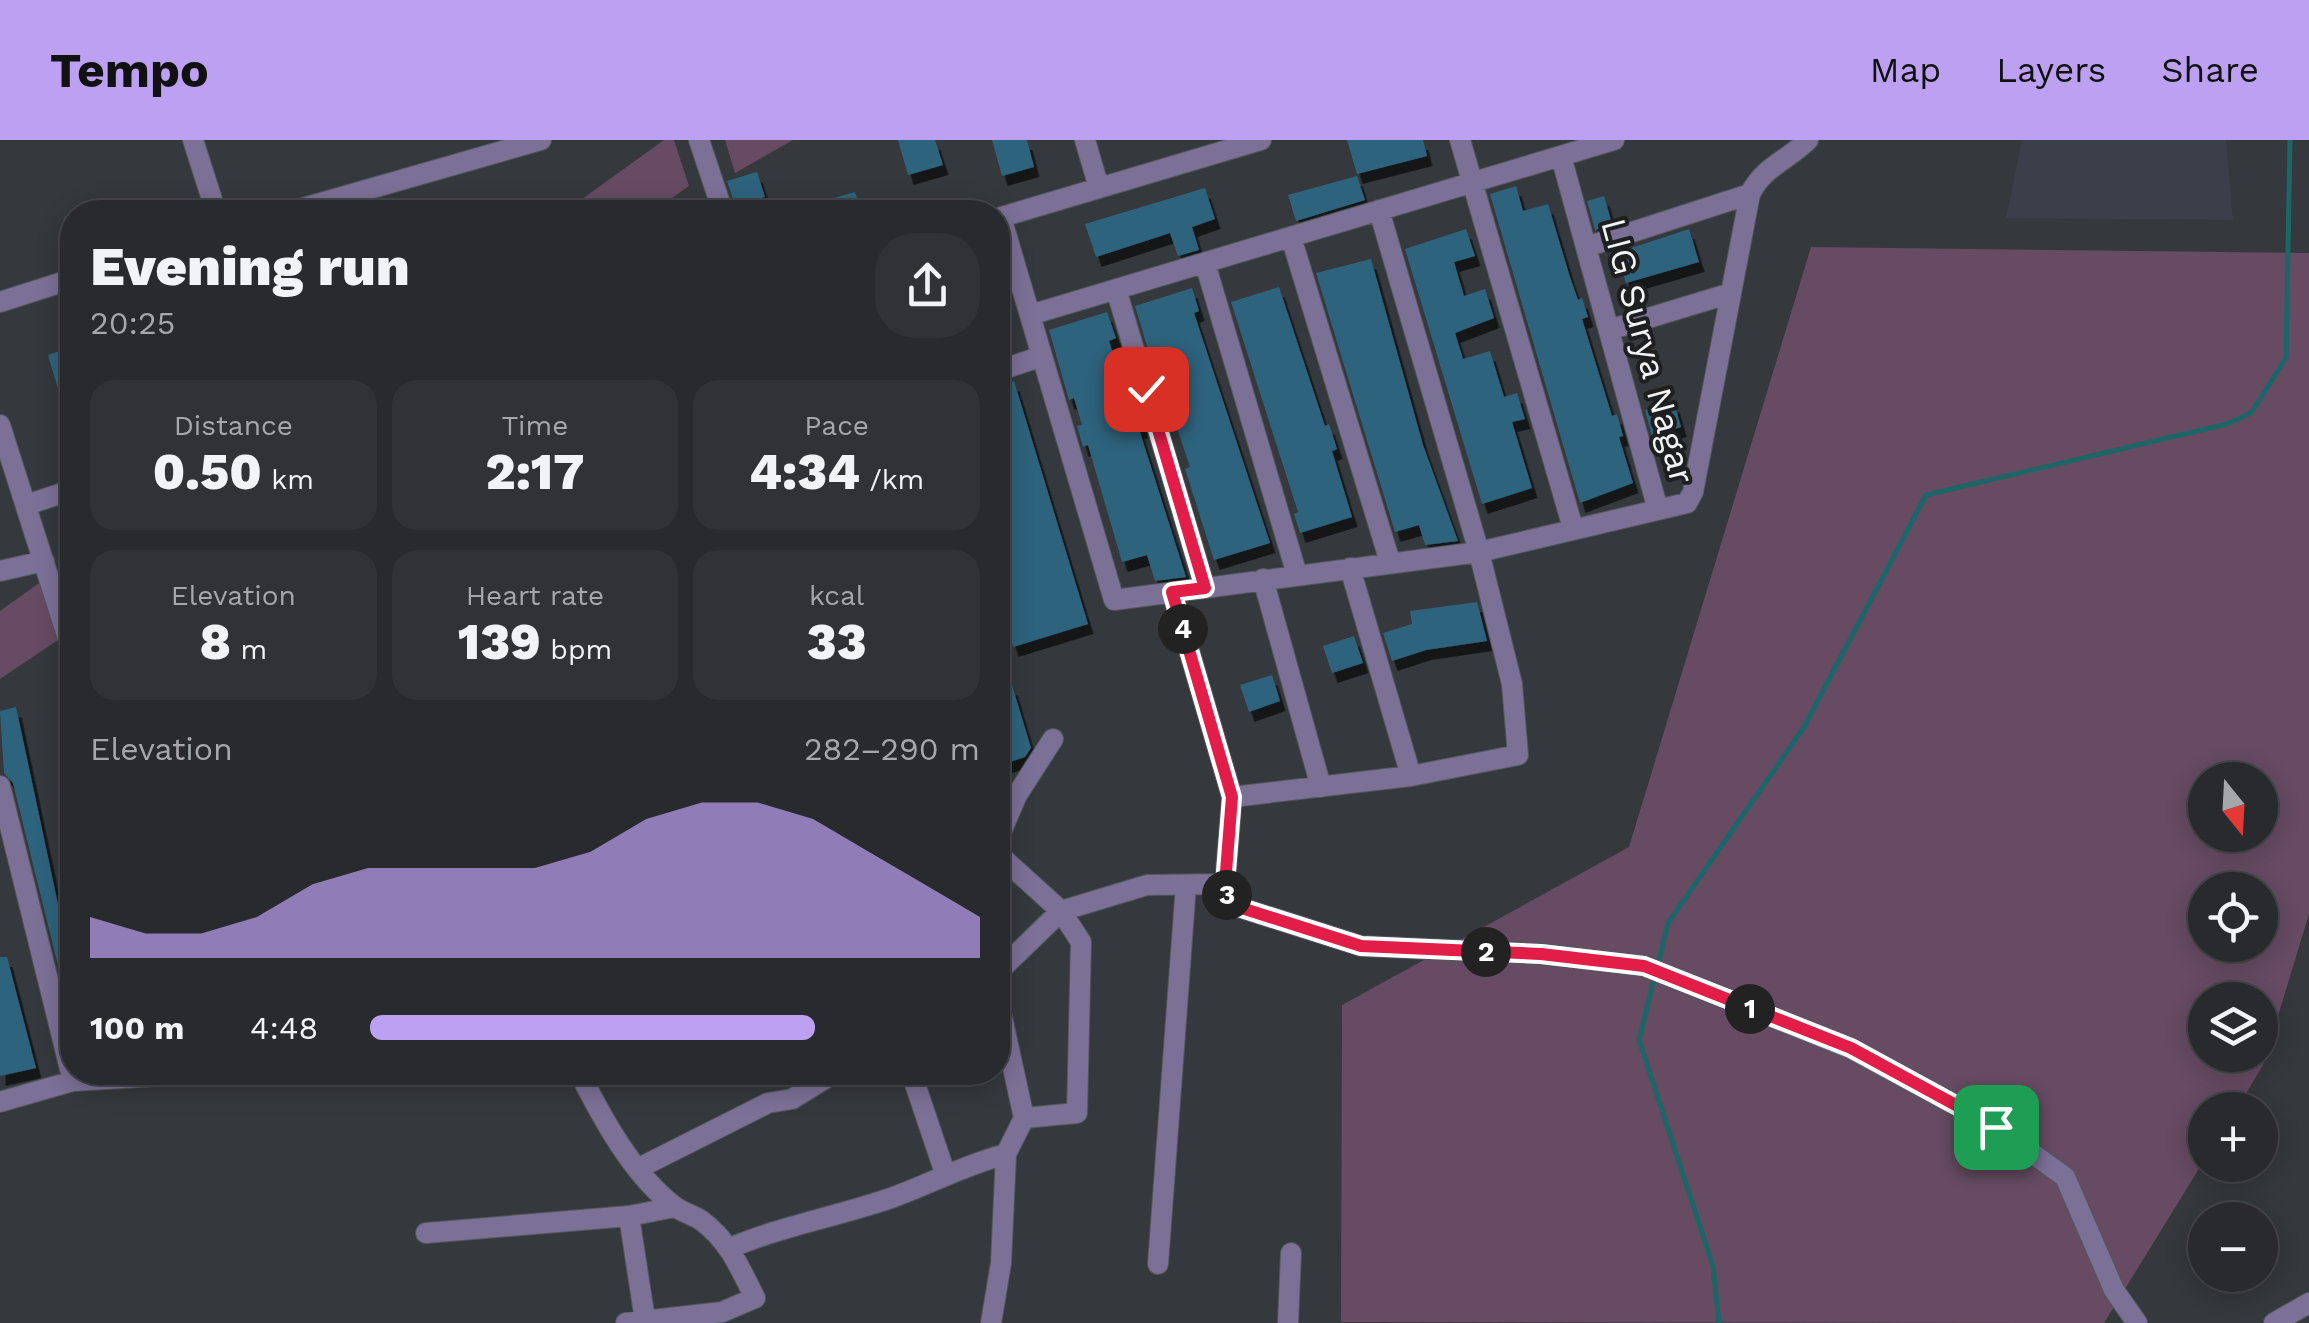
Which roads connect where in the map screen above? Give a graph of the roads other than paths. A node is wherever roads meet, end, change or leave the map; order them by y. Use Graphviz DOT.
graph roads {
  1 [pos="193,140"];
  2 [pos="541,140"];
  3 [pos="699,140"];
  4 [pos="1085,140"];
  5 [pos="1260,140"];
  6 [pos="1460,140"];
  7 [pos="1614,140"];
  8 [pos="1808,140"];
  9 [pos="1218,146"];
  10 [pos="1561,156"];
  11 [pos="1472,182"];
  12 [pos="1100,188"];
  13 [pos="1750,194"];
  14 [pos="212,200"];
  15 [pos="356,200"];
  16 [pos="719,200"];
  17 [pos="1379,210"];
  18 [pos="1010,214"];
  19 [pos="1291,237"];
  20 [pos="1586,247"];
  21 [pos="1010,252"];
  22 [pos="1206,262"];
  23 [pos="60,282"];
  24 [pos="1116,289"];
  25 [pos="1731,293"];
  26 [pos="0,302"];
  27 [pos="1030,316"];
  28 [pos="1609,330"];
  29 [pos="1042,356"];
  30 [pos="1010,366"];
  31 [pos="0,424"];
  32 [pos="60,494"];
  33 [pos="26,505"];
  34 [pos="1658,510"];
  35 [pos="1574,528"];
  36 [pos="1479,552"];
  37 [pos="44,560"];
  38 [pos="1390,562"];
  39 [pos="1350,568"];
  40 [pos="0,571"];
  41 [pos="1297,575"];
  42 [pos="1263,580"];
  43 [pos="60,583"];
  44 [pos="1205,588"];
  45 [pos="1172,592"];
  46 [pos="1053,739"];
  47 [pos="1411,776"];
  48 [pos="0,786"];
  49 [pos="1321,787"];
  50 [pos="1232,797"];
  51 [pos="1010,811"];
  52 [pos="1010,869"];
  53 [pos="1225,884"];
  54 [pos="1186,885"];
  55 [pos="1061,911"];
  56 [pos="1010,960"];
  57 [pos="60,1029"];
  58 [pos="1010,1054"];
  59 [pos="62,1085"];
  60 [pos="586,1085"];
  61 [pos="815,1085"];
  62 [pos="915,1085"];
  63 [pos="0,1102"];
  64 [pos="1024,1118"];
  65 [pos="1006,1154"];
  66 [pos="639,1168"];
  67 [pos="945,1173"];
  68 [pos="675,1207"];
  69 [pos="629,1216"];
  70 [pos="426,1233"];
  71 [pos="730,1248"];
  72 [pos="1290,1253"];
  73 [pos="1158,1264"];
  74 [pos="2309,1303"];
  75 [pos="635,1321"];
  76 [pos="991,1323"];
  77 [pos="1288,1323"];
  78 [pos="2137,1323"];
  79 [pos="2274,1323"];
  1 -- 14 [label="street"];
  2 -- 15 [label="street"];
  3 -- 16 [label="street"];
  4 -- 12 [label="street"];
  5 -- 9 [label="street"];
  6 -- 11 [label="street"];
  7 -- 10 [label="street"];
  8 -- 13 [label="street"];
  9 -- 12 [label="street"];
  10 -- 11 [label="street"];
  10 -- 20 [label="street, LIG Surya Nagar"];
  11 -- 17 [label="street"];
  11 -- 35 [label="street"];
  12 -- 18 [label="street"];
  13 -- 20 [label="street"];
  13 -- 25 [label="street"];
  17 -- 19 [label="street"];
  17 -- 36 [label="street"];
  19 -- 22 [label="street"];
  19 -- 38 [label="street"];
  20 -- 28 [label="street, LIG Surya Nagar"];
  21 -- 27 [label="street, LIG Surya Nagar"];
  22 -- 24 [label="street"];
  22 -- 41 [label="street"];
  23 -- 26 [label="street"];
  24 -- 27 [label="street"];
  24 -- 44 [label="street"];
  25 -- 28 [label="street"];
  25 -- 34 [label="street"];
  27 -- 29 [label="street, LIG Surya Nagar"];
  28 -- 34 [label="street, LIG Surya Nagar"];
  29 -- 30 [label="street"];
  29 -- 45 [label="street, LIG Surya Nagar"];
  31 -- 33 [label="street"];
  32 -- 33 [label="street"];
  33 -- 37 [label="street"];
  34 -- 35 [label="street, LIG Surya Nagar"];
  35 -- 36 [label="street, LIG Surya Nagar"];
  36 -- 38 [label="street, LIG Surya Nagar"];
  36 -- 47 [label="street"];
  37 -- 40 [label="street"];
  37 -- 43 [label="street"];
  38 -- 39 [label="street, LIG Surya Nagar"];
  39 -- 41 [label="street, LIG Surya Nagar"];
  39 -- 47 [label="street"];
  41 -- 42 [label="street, LIG Surya Nagar"];
  42 -- 44 [label="street, LIG Surya Nagar"];
  42 -- 49 [label="street"];
  44 -- 45 [label="street, LIG Surya Nagar"];
  45 -- 50 [label="street"];
  46 -- 51 [label="street"];
  47 -- 49 [label="street"];
  48 -- 57 [label="street"];
  49 -- 50 [label="street"];
  50 -- 53 [label="street"];
  52 -- 55 [label="street"];
  53 -- 54 [label="street"];
  53 -- 78 [label="street"];
  54 -- 55 [label="street"];
  54 -- 73 [label="street"];
  55 -- 56 [label="street"];
  55 -- 64 [label="street"];
  58 -- 64 [label="street"];
  59 -- 63 [label="street"];
  60 -- 66 [label="street"];
  61 -- 66 [label="street"];
  62 -- 67 [label="street"];
  64 -- 65 [label="street"];
  65 -- 67 [label="street"];
  65 -- 76 [label="street"];
  66 -- 68 [label="street"];
  67 -- 71 [label="street"];
  68 -- 69 [label="street"];
  68 -- 71 [label="street"];
  69 -- 70 [label="street"];
  69 -- 75 [label="street"];
  71 -- 75 [label="street"];
  72 -- 77 [label="street"];
  74 -- 79 [label="street"];
}
